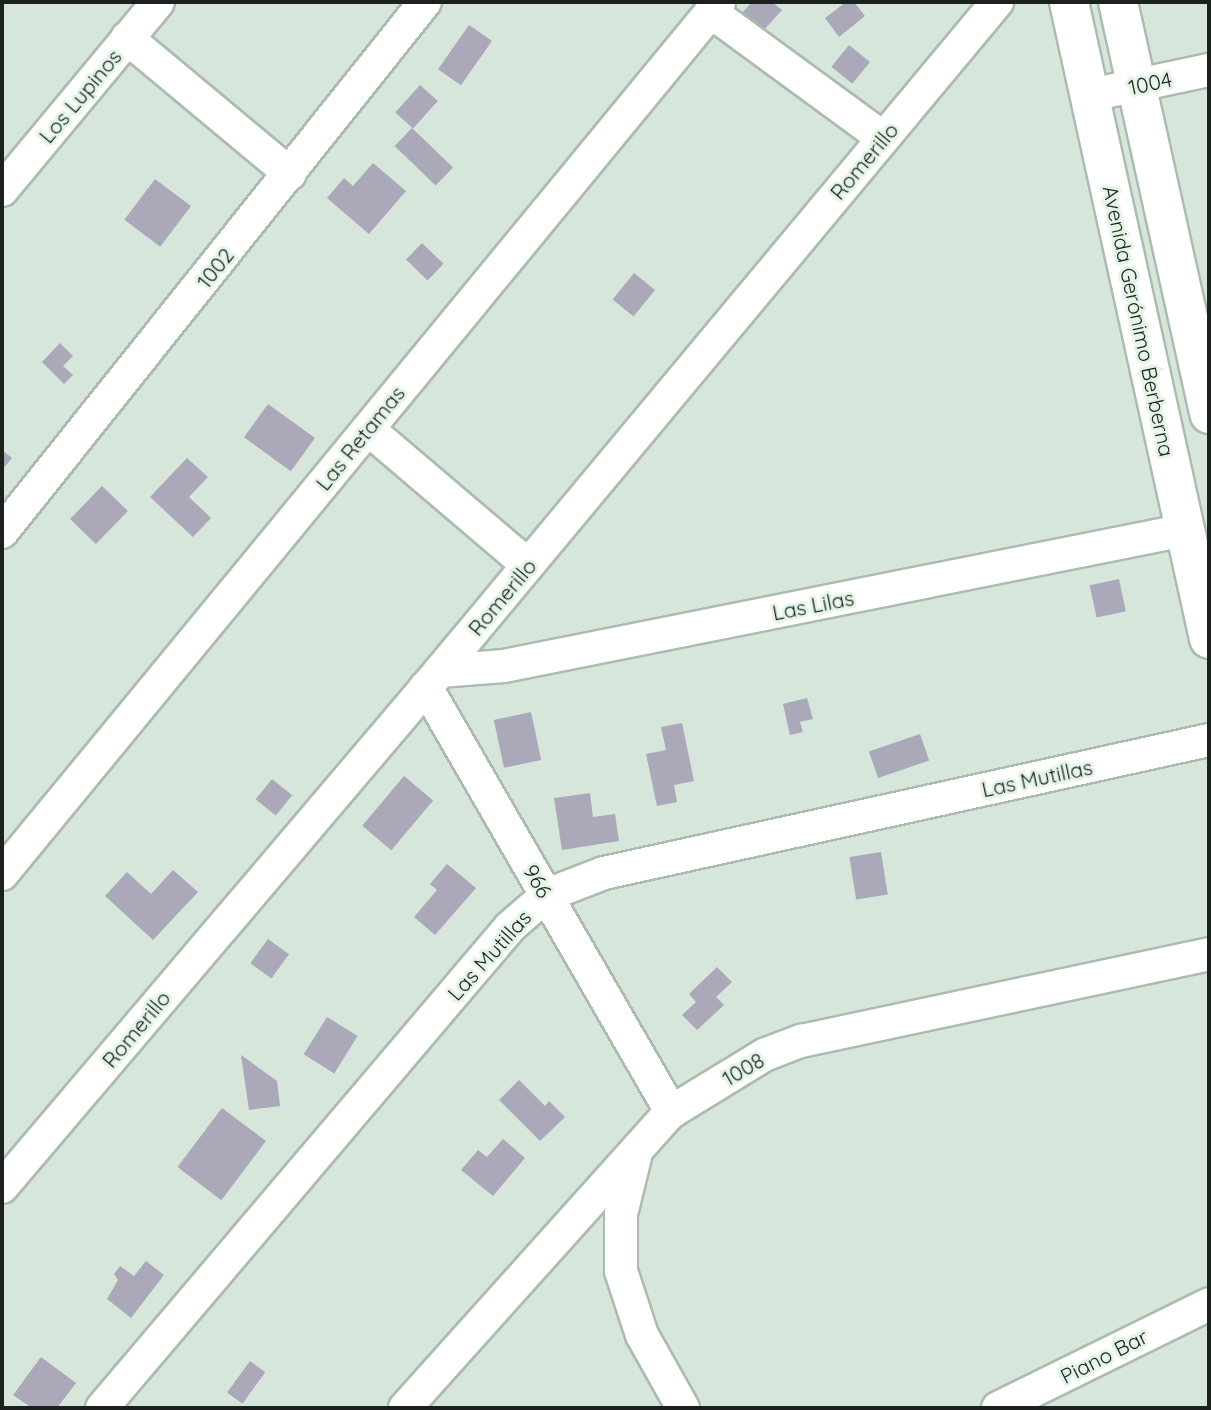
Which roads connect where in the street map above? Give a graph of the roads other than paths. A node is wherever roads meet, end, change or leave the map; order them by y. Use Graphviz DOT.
graph roads {
  1 [pos="158,2"];
  2 [pos="425,2"];
  3 [pos="997,2"];
  4 [pos="1069,2"];
  5 [pos="1118,2"];
  6 [pos="715,7"];
  7 [pos="127,38"];
  8 [pos="1209,70"];
  9 [pos="1137,85"];
  10 [pos="1090,95"];
  11 [pos="883,138"];
  12 [pos="290,174"];
  13 [pos="2,190"];
  14 [pos="1202,342"];
  15 [pos="1146,354"];
  16 [pos="1209,414"];
  17 [pos="368,429"];
  18 [pos="1185,530"];
  19 [pos="2,532"];
  20 [pos="528,565"];
  21 [pos="1207,616"];
  22 [pos="433,679"];
  23 [pos="1209,740"];
  24 [pos="2,874"];
  25 [pos="547,895"];
  26 [pos="1209,954"];
  27 [pos="671,1112"];
  28 [pos="637,1148"];
  29 [pos="2,1187"];
  30 [pos="1209,1304"];
  31 [pos="102,1408"];
  32 [pos="405,1408"];
  33 [pos="683,1408"];
  34 [pos="998,1408"];
  1 -- 7 [label="street, Los Lupinos"];
  2 -- 12 [label="street, 1002"];
  3 -- 11 [label="street, Romerillo"];
  4 -- 10 [label="street, Avenida Gerónimo Berberna"];
  5 -- 9 [label="street"];
  6 -- 11 [label="street"];
  6 -- 17 [label="street, Las Retamas"];
  7 -- 12 [label="street"];
  7 -- 13 [label="street, Los Lupinos"];
  8 -- 9 [label="street, 1004"];
  9 -- 10 [label="street, 1004"];
  9 -- 14 [label="street"];
  10 -- 15 [label="street, Avenida Gerónimo Berberna"];
  11 -- 20 [label="street, Romerillo"];
  12 -- 19 [label="street, 1002"];
  14 -- 15 [label="street"];
  14 -- 16 [label="street"];
  15 -- 18 [label="street, Avenida Gerónimo Berberna"];
  17 -- 20 [label="street"];
  17 -- 24 [label="street, Las Retamas"];
  18 -- 21 [label="street, Avenida Gerónimo Berberna"];
  18 -- 22 [label="street, Las Lilas"];
  20 -- 22 [label="street, Romerillo"];
  22 -- 25 [label="street, 966"];
  22 -- 29 [label="street, Romerillo"];
  23 -- 25 [label="street, Las Mutillas"];
  25 -- 27 [label="street, 966"];
  25 -- 31 [label="street, Las Mutillas"];
  26 -- 27 [label="street, 1008"];
  27 -- 28 [label="street, 1008"];
  28 -- 32 [label="street, 1008"];
  28 -- 33 [label="street"];
  30 -- 34 [label="street, Piano Bar"];
}
